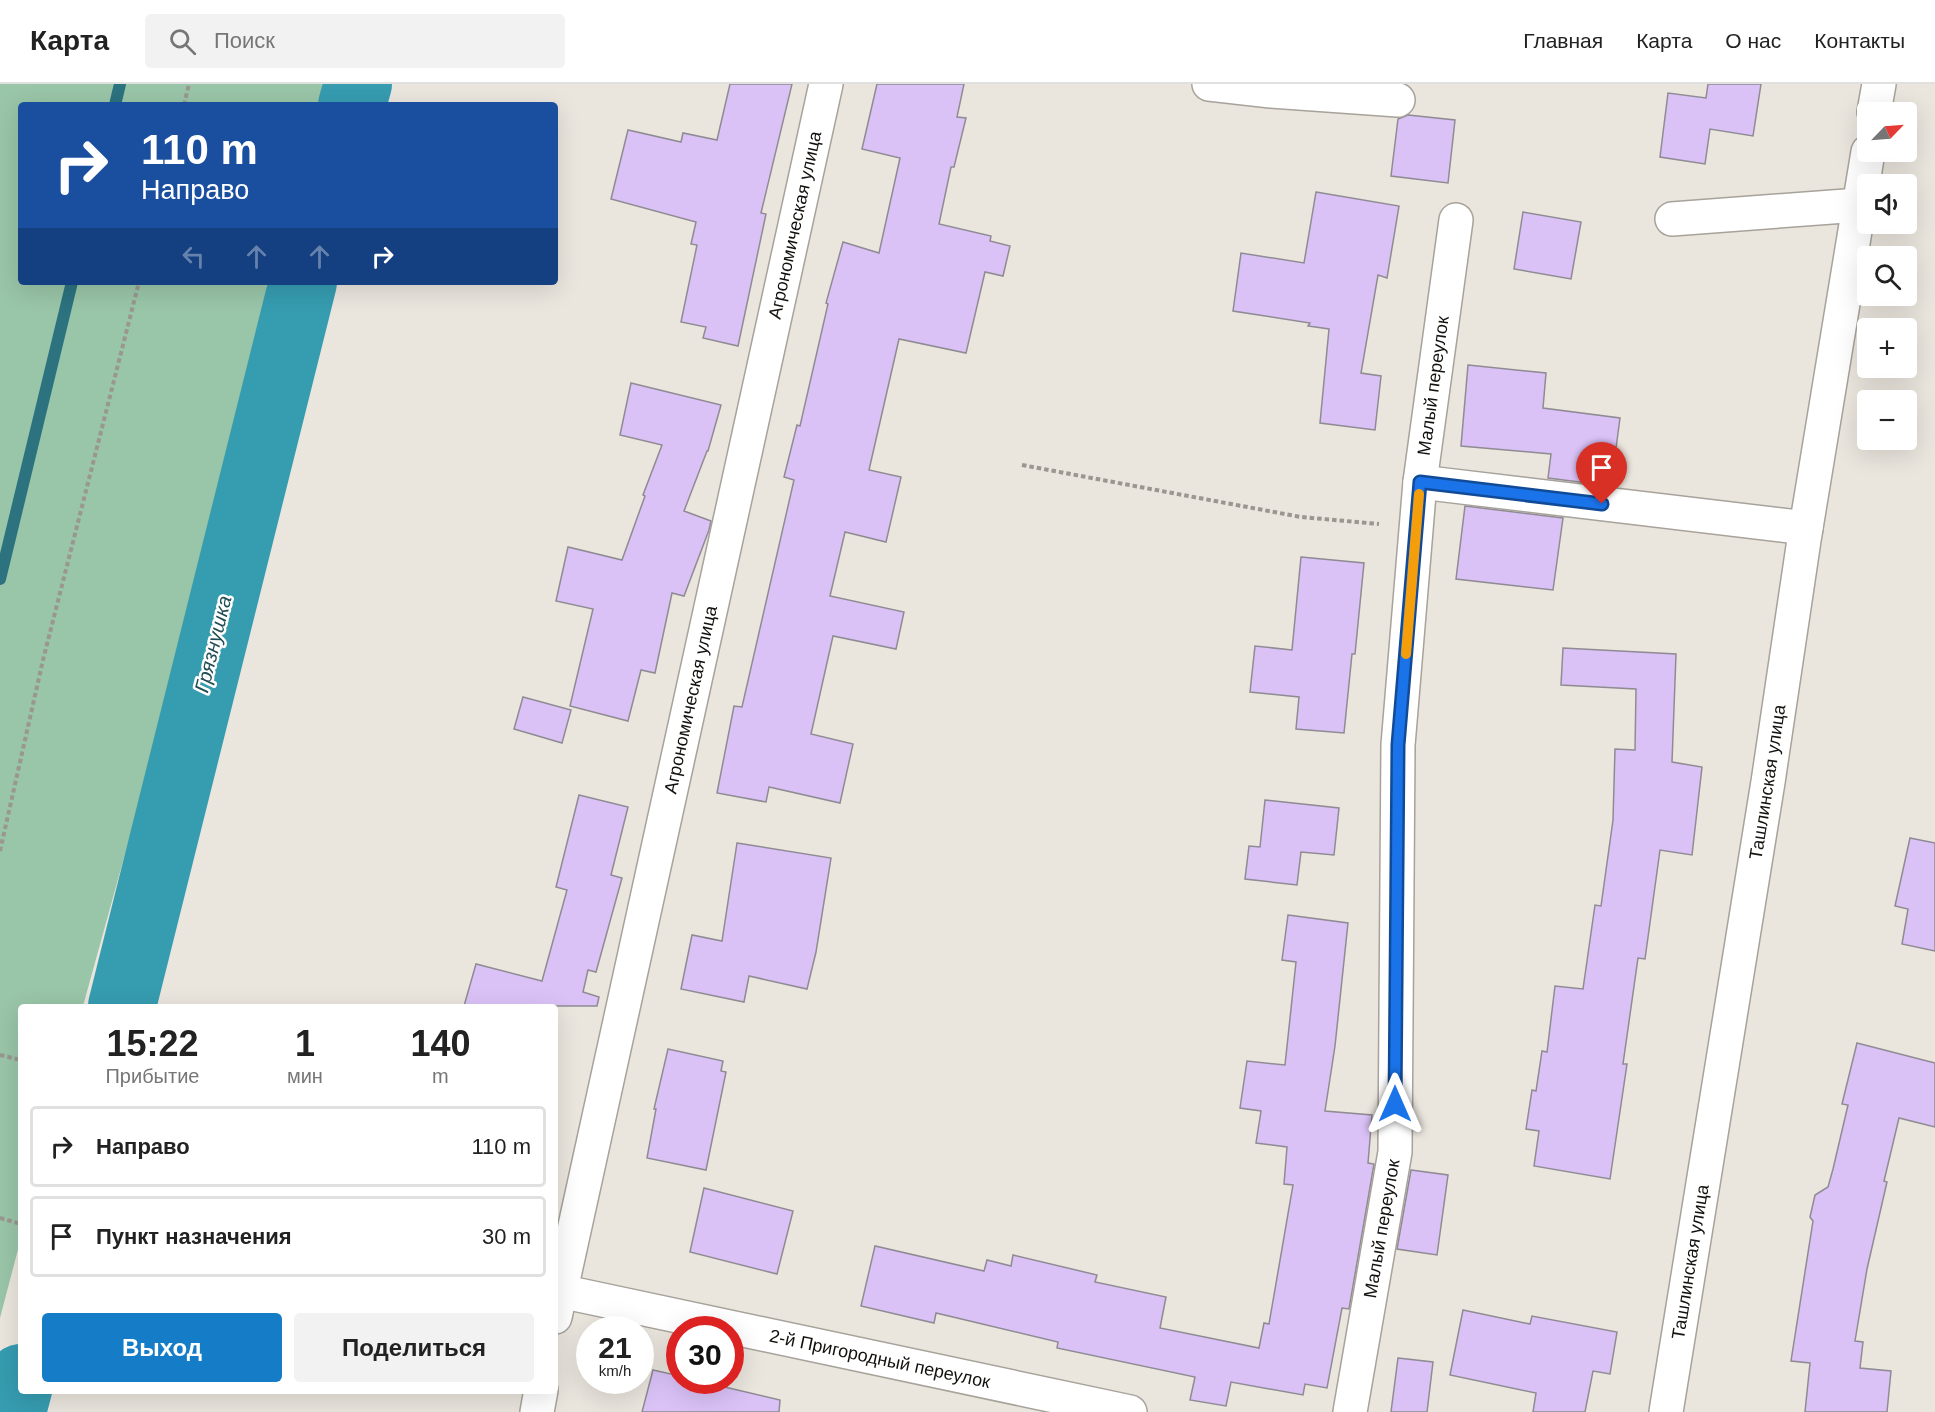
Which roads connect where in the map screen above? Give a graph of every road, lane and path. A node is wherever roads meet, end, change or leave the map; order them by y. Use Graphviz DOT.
graph roads {
  1 [pos="189,84"];
  2 [pos="826,84"];
  3 [pos="1209,84"];
  4 [pos="1879,84"];
  5 [pos="1398,100"];
  6 [pos="185,102"];
  7 [pos="1876,102"];
  8 [pos="1857,205"];
  9 [pos="1857,217"];
  10 [pos="1672,219"];
  11 [pos="1456,220"];
  12 [pos="138,285"];
  13 [pos="1022,465"];
  14 [pos="1420,482"];
  15 [pos="1379,524"];
  16 [pos="1806,528"];
  17 [pos="0,851"];
  18 [pos="0,1055"];
  19 [pos="18,1059"];
  20 [pos="0,1218"];
  21 [pos="18,1223"];
  22 [pos="558,1304"];
  23 [pos="540,1394"];
  24 [pos="537,1412"];
  25 [pos="1130,1412"];
  26 [pos="1350,1412"];
  27 [pos="1666,1412"];
  1 -- 6 [label="path"];
  2 -- 22 [label="street, Агрономическая улица"];
  3 -- 5 [label="street"];
  4 -- 7 [label="street"];
  8 -- 10 [label="street"];
  9 -- 16 [label="street, Ташлинская улица"];
  11 -- 14 [label="street, Малый переулок"];
  12 -- 17 [label="path"];
  13 -- 15 [label="path"];
  14 -- 16 [label="street"];
  14 -- 26 [label="street, Малый переулок"];
  16 -- 27 [label="street, Ташлинская улица"];
  18 -- 19 [label="path"];
  20 -- 21 [label="path"];
  22 -- 25 [label="street, 2-й Пригородный переулок"];
  23 -- 24 [label="street"];
}
